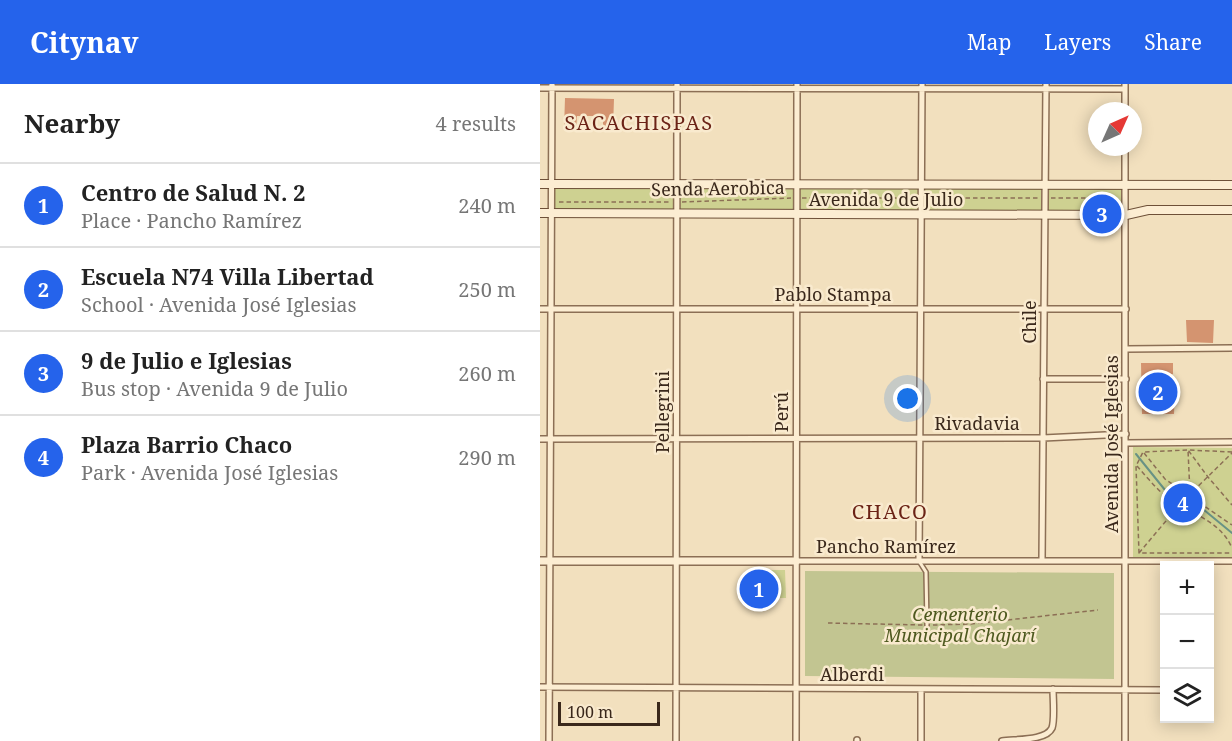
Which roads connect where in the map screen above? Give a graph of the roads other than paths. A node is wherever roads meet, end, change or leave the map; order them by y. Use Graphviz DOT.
graph roads {
  1 [pos="552,86"];
  2 [pos="677,86"];
  3 [pos="797,86"];
  4 [pos="922,86"];
  5 [pos="1046,86"];
  6 [pos="1125,87"];
  7 [pos="540,88"];
  8 [pos="1125,156"];
  9 [pos="540,184"];
  10 [pos="551,184"];
  11 [pos="677,184"];
  12 [pos="797,184"];
  13 [pos="922,185"];
  14 [pos="1045,185"];
  15 [pos="1125,185"];
  16 [pos="1232,185"];
  17 [pos="1232,210"];
  18 [pos="540,213"];
  19 [pos="551,213"];
  20 [pos="677,214"];
  21 [pos="797,214"];
  22 [pos="922,214"];
  23 [pos="1045,214"];
  24 [pos="1126,214"];
  25 [pos="540,309"];
  26 [pos="551,309"];
  27 [pos="677,309"];
  28 [pos="797,309"];
  29 [pos="921,309"];
  30 [pos="1044,309"];
  31 [pos="1126,309"];
  32 [pos="1232,348"];
  33 [pos="1126,349"];
  34 [pos="1043,379"];
  35 [pos="1126,379"];
  36 [pos="1126,434"];
  37 [pos="796,438"];
  38 [pos="920,438"];
  39 [pos="1043,438"];
  40 [pos="540,439"];
  41 [pos="550,439"];
  42 [pos="677,439"];
  43 [pos="1232,442"];
  44 [pos="1126,443"];
  45 [pos="540,561"];
  46 [pos="550,561"];
  47 [pos="677,561"];
  48 [pos="796,561"];
  49 [pos="919,561"];
  50 [pos="1042,561"];
  51 [pos="1126,561"];
  52 [pos="1232,561"];
  53 [pos="927,625"];
  54 [pos="540,687"];
  55 [pos="549,687"];
  56 [pos="676,688"];
  57 [pos="796,688"];
  58 [pos="921,689"];
  59 [pos="1053,689"];
  60 [pos="1124,689"];
  61 [pos="1160,690"];
  62 [pos="549,741"];
  63 [pos="676,741"];
  64 [pos="796,741"];
  65 [pos="921,741"];
  66 [pos="1002,741"];
  67 [pos="1125,741"];
  1 -- 2 [label="street"];
  1 -- 7 [label="street"];
  1 -- 10 [label="street"];
  2 -- 3 [label="street"];
  2 -- 11 [label="street, Pellegrini"];
  3 -- 4 [label="street"];
  3 -- 12 [label="street, Perú"];
  4 -- 5 [label="street"];
  4 -- 13 [label="street"];
  5 -- 6 [label="street"];
  5 -- 14 [label="street, Chile"];
  8 -- 15 [label="street, Avenida José Iglesias"];
  9 -- 10 [label="main road, Avenida 9 de Julio"];
  10 -- 11 [label="main road, Avenida 9 de Julio"];
  10 -- 19 [label="street"];
  11 -- 12 [label="main road, Avenida 9 de Julio"];
  11 -- 20 [label="street, Pellegrini"];
  12 -- 13 [label="main road, Avenida 9 de Julio"];
  12 -- 21 [label="street, Perú"];
  13 -- 14 [label="main road, Avenida 9 de Julio"];
  13 -- 22 [label="street"];
  14 -- 15 [label="main road, Avenida 9 de Julio"];
  14 -- 23 [label="street, Chile"];
  15 -- 16 [label="main road, Avenida 9 de Julio"];
  15 -- 24 [label="street, Avenida José Iglesias"];
  17 -- 24 [label="main road, Avenida 9 de Julio"];
  18 -- 19 [label="main road, Avenida 9 de Julio"];
  19 -- 20 [label="main road, Avenida 9 de Julio"];
  19 -- 26 [label="street"];
  20 -- 21 [label="main road, Avenida 9 de Julio"];
  20 -- 27 [label="street, Pellegrini"];
  21 -- 22 [label="main road, Avenida 9 de Julio"];
  21 -- 28 [label="street, Perú"];
  22 -- 23 [label="main road, Avenida 9 de Julio"];
  22 -- 29 [label="street"];
  23 -- 24 [label="main road, Avenida 9 de Julio"];
  23 -- 30 [label="street, Chile"];
  24 -- 31 [label="street, Avenida José Iglesias"];
  25 -- 26 [label="street, Pablo Stampa"];
  26 -- 27 [label="street, Pablo Stampa"];
  26 -- 41 [label="street"];
  27 -- 28 [label="street, Pablo Stampa"];
  27 -- 42 [label="street, Pellegrini"];
  28 -- 29 [label="street, Pablo Stampa"];
  28 -- 37 [label="street, Perú"];
  29 -- 30 [label="street, Pablo Stampa"];
  29 -- 38 [label="street"];
  30 -- 31 [label="street, Pablo Stampa"];
  30 -- 34 [label="street, Chile"];
  31 -- 33 [label="street, Avenida José Iglesias"];
  32 -- 33 [label="street"];
  33 -- 35 [label="street, Avenida José Iglesias"];
  34 -- 35 [label="street"];
  34 -- 39 [label="street, Chile"];
  35 -- 36 [label="street, Avenida José Iglesias"];
  36 -- 39 [label="street, Rivadavia"];
  36 -- 44 [label="street, Avenida José Iglesias"];
  37 -- 38 [label="street, Rivadavia"];
  37 -- 42 [label="street, Rivadavia"];
  37 -- 48 [label="street, Perú"];
  38 -- 39 [label="street, Rivadavia"];
  38 -- 49 [label="street"];
  39 -- 50 [label="street, Chile"];
  40 -- 41 [label="street, Rivadavia"];
  41 -- 42 [label="street, Rivadavia"];
  41 -- 46 [label="street"];
  42 -- 47 [label="street, Pellegrini"];
  43 -- 44 [label="street"];
  44 -- 51 [label="street, Avenida José Iglesias"];
  45 -- 46 [label="street, Pancho Ramírez"];
  46 -- 47 [label="street, Pancho Ramírez"];
  46 -- 55 [label="street"];
  47 -- 48 [label="street, Pancho Ramírez"];
  47 -- 56 [label="street, Pellegrini"];
  48 -- 49 [label="street, Pancho Ramírez"];
  48 -- 57 [label="street, Perú"];
  49 -- 50 [label="street, Pancho Ramírez"];
  49 -- 53 [label="lane"];
  50 -- 51 [label="street, Pancho Ramírez"];
  51 -- 52 [label="street, Pancho Ramírez"];
  51 -- 60 [label="street, Avenida José Iglesias"];
  54 -- 55 [label="street, Alberdi"];
  55 -- 56 [label="street, Alberdi"];
  55 -- 62 [label="street"];
  56 -- 57 [label="street, Alberdi"];
  56 -- 63 [label="street, Pellegrini"];
  57 -- 58 [label="street, Alberdi"];
  57 -- 64 [label="street, Perú"];
  58 -- 59 [label="street, Alberdi"];
  58 -- 65 [label="street"];
  59 -- 60 [label="street, Alberdi"];
  59 -- 66 [label="street"];
  60 -- 61 [label="street, Alberdi"];
  60 -- 67 [label="street, Avenida José Iglesias"];
}
